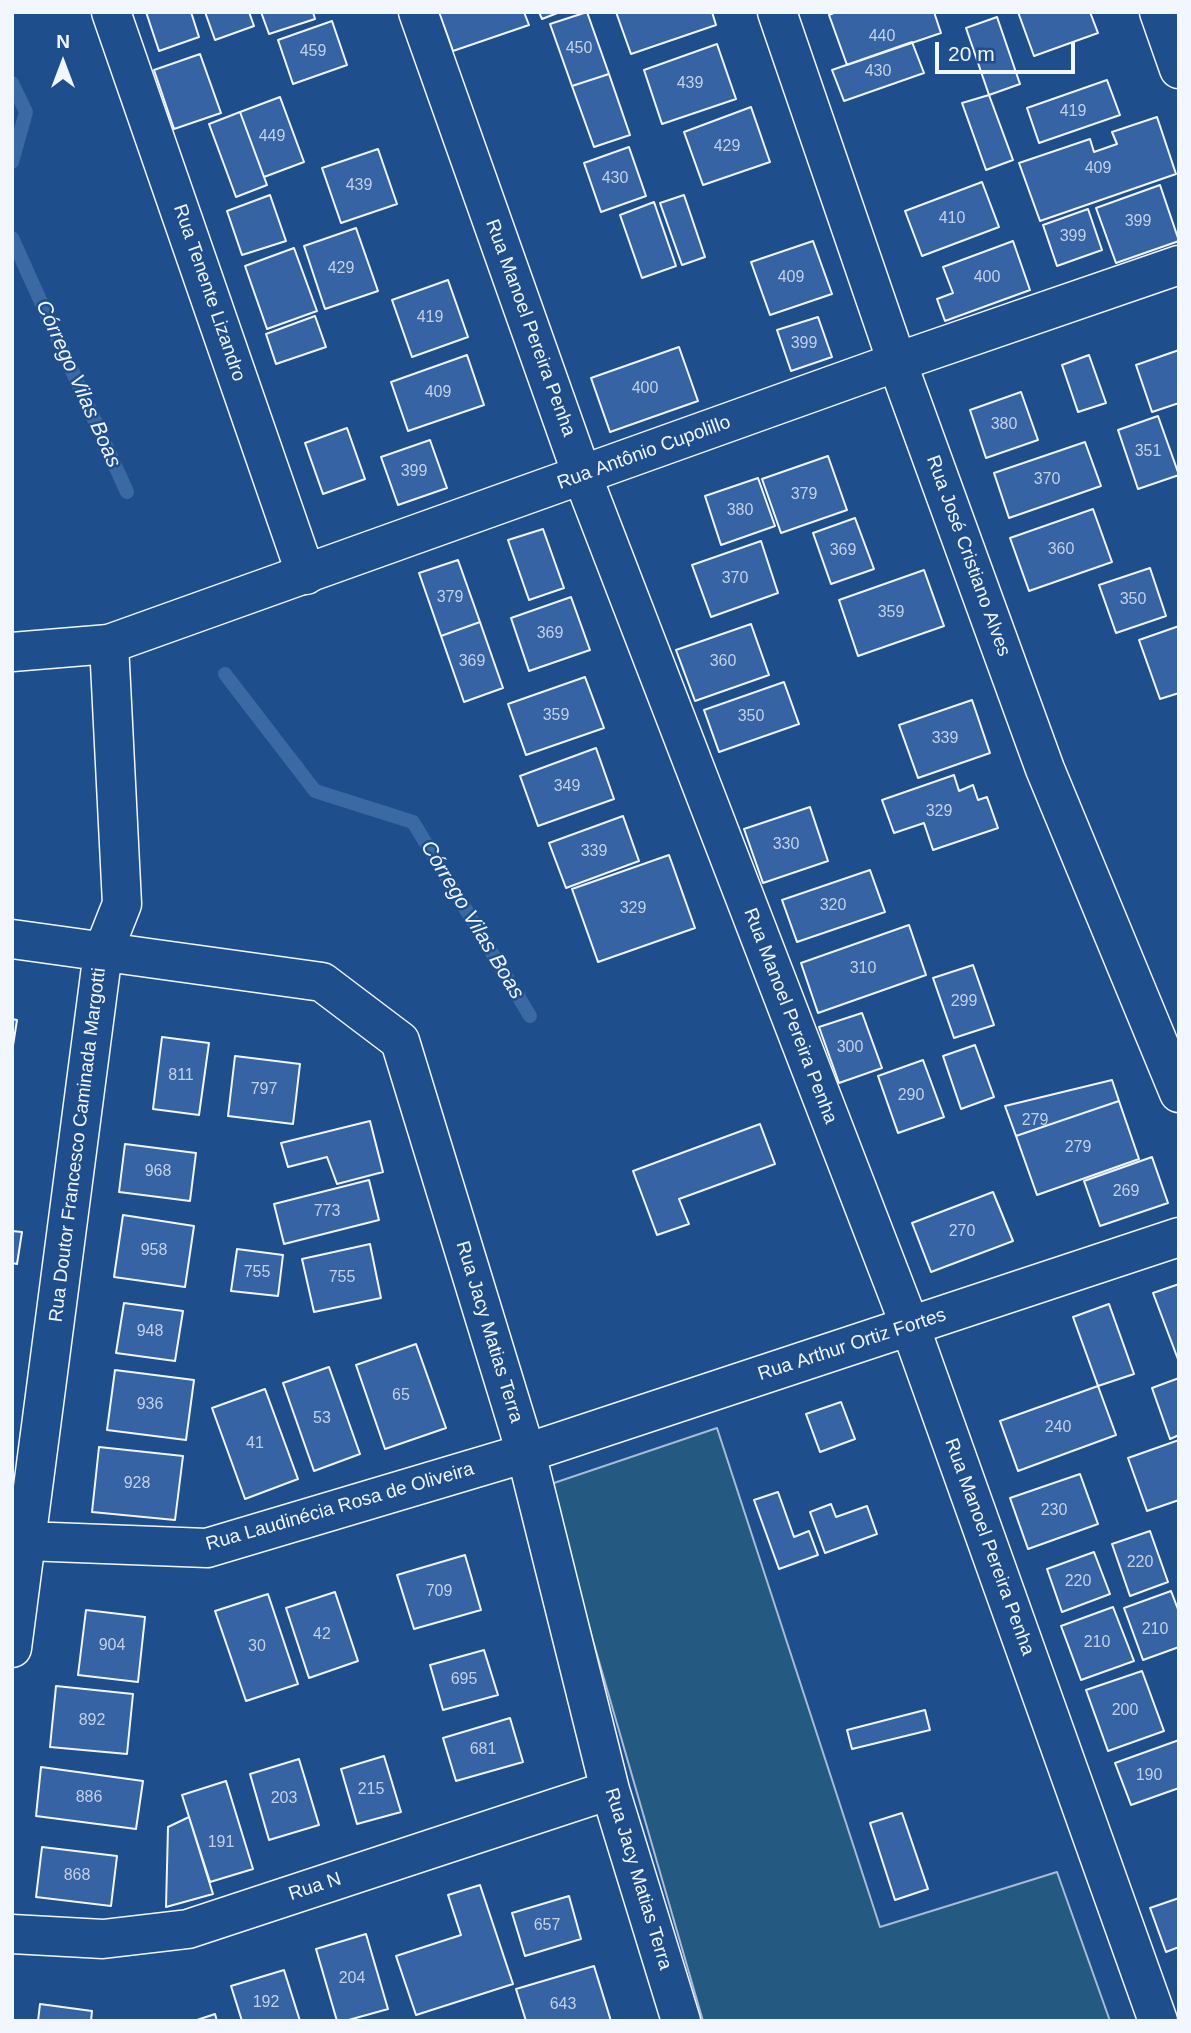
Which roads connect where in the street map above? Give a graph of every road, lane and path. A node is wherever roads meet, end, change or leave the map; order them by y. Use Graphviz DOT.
graph roads {
  1 [pos="111,12"];
  2 [pos="418,12"];
  3 [pos="777,12"];
  4 [pos="1160,12"];
  5 [pos="1179,69"];
  6 [pos="1179,265"];
  7 [pos="897,362"];
  8 [pos="582,475"];
  9 [pos="306,575"];
  10 [pos="109,644"];
  11 [pos="12,652"];
  12 [pos="12,939"];
  13 [pos="103,952"];
  14 [pos="1179,1093"];
  15 [pos="1179,1237"];
  16 [pos="910,1326"];
  17 [pos="526,1453"];
  18 [pos="26,1541"];
  19 [pos="12,1648"];
  20 [pos="610,1790"];
  21 [pos="12,1934"];
  22 [pos="681,2021"];
  23 [pos="1158,2021"];
  1 -- 9 [label="street, Rua Tenente Lizandro"];
  2 -- 8 [label="street, Rua Manoel Pereira Penha"];
  3 -- 7 [label="street, Rua José Cristiano Alves"];
  4 -- 5 [label="street"];
  6 -- 7 [label="street, Rua Antônio Cupolillo"];
  7 -- 8 [label="street, Rua Antônio Cupolillo"];
  7 -- 14 [label="street, Rua José Cristiano Alves"];
  8 -- 9 [label="street, Rua Antônio Cupolillo"];
  8 -- 16 [label="street, Rua Manoel Pereira Penha"];
  9 -- 10 [label="street, Rua Antônio Cupolillo"];
  10 -- 11 [label="street, Rua Antônio Cupolillo"];
  10 -- 13 [label="street, Rua Doutor Francesco Caminada Margotti"];
  12 -- 13 [label="street, Rua Jacy Matias Terra"];
  13 -- 17 [label="street, Rua Jacy Matias Terra"];
  13 -- 18 [label="street, Rua Doutor Francesco Caminada Margotti"];
  15 -- 16 [label="street, Rua Arthur Ortiz Fortes"];
  16 -- 17 [label="street, Rua Arthur Ortiz Fortes"];
  16 -- 23 [label="street, Rua Manoel Pereira Penha"];
  17 -- 18 [label="street, Rua Laudinécia Rosa de Oliveira"];
  17 -- 20 [label="street, Rua Jacy Matias Terra"];
  18 -- 19 [label="street, Rua Doutor Francesco Caminada Margotti"];
  20 -- 21 [label="street, Rua N"];
  20 -- 22 [label="street, Rua Jacy Matias Terra"];
}
